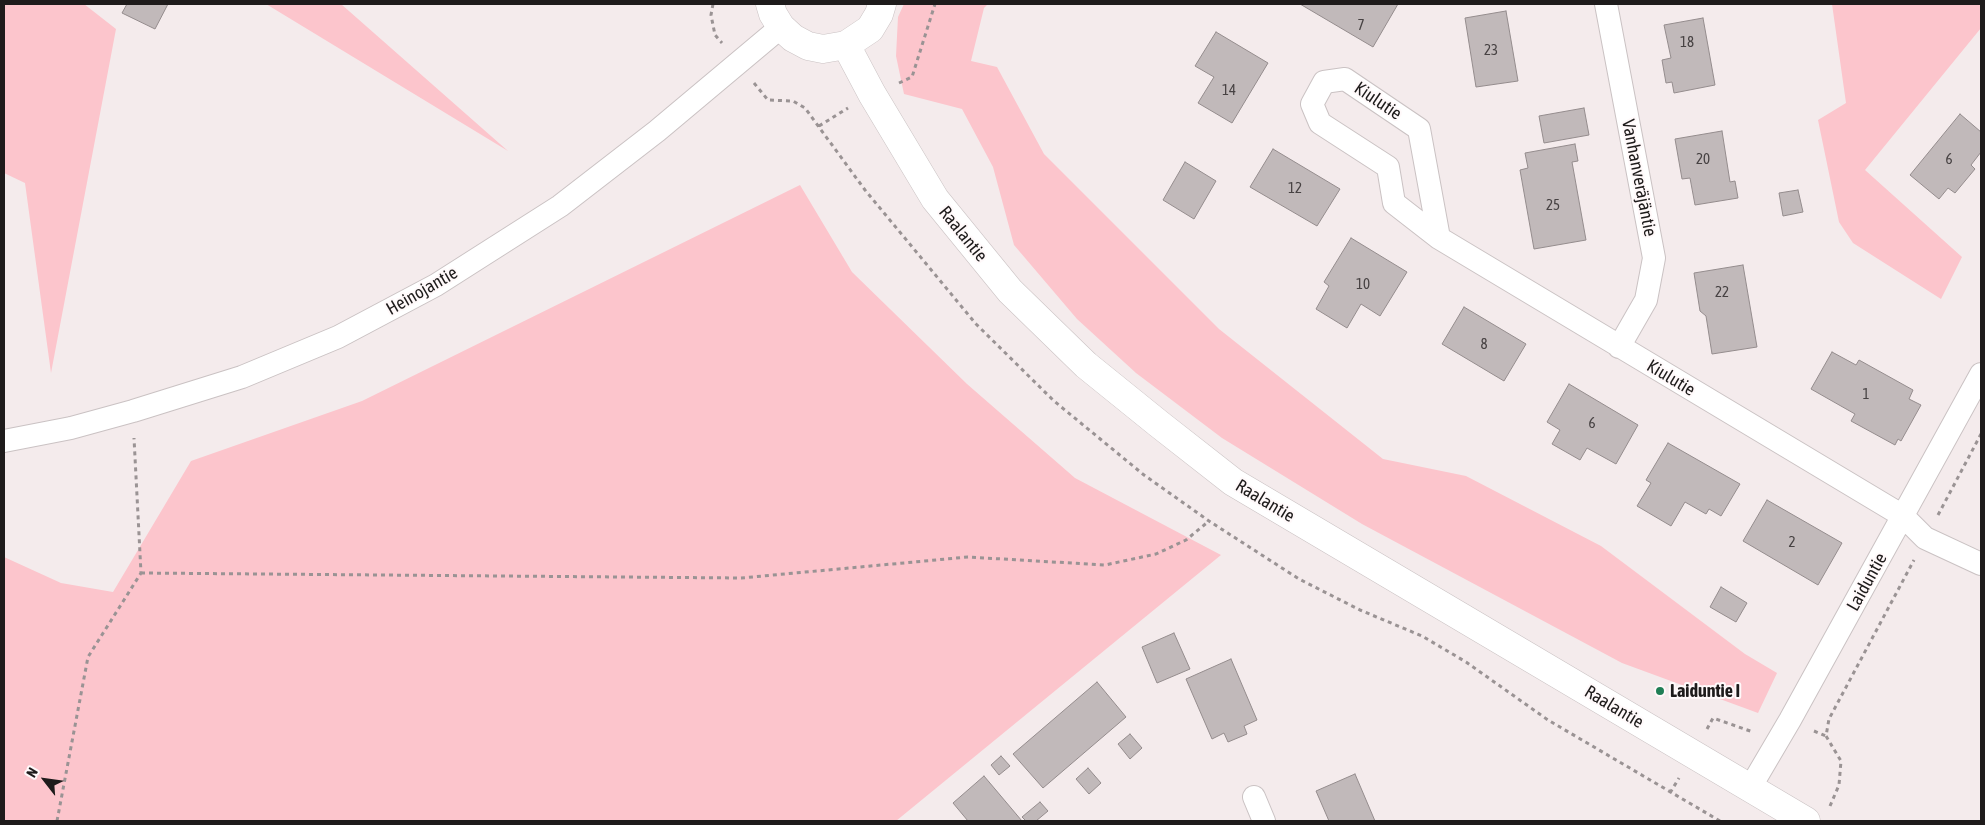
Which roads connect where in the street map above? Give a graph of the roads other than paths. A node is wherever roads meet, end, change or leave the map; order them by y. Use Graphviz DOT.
graph roads {
  1 [pos="882,4"];
  2 [pos="1606,4"];
  3 [pos="776,16"];
  4 [pos="846,45"];
  5 [pos="1438,238"];
  6 [pos="1619,347"];
  7 [pos="1981,374"];
  8 [pos="4,441"];
  9 [pos="1904,516"];
  10 [pos="1981,564"];
  11 [pos="1750,788"];
  12 [pos="1254,797"];
  13 [pos="1817,814"];
  14 [pos="1264,821"];
  1 -- 4 [label="street"];
  2 -- 6 [label="street, Vanhanveräjäntie"];
  3 -- 4 [label="street"];
  3 -- 8 [label="street, Heinojantie"];
  4 -- 11 [label="street, Raalantie"];
  5 -- 5 [label="street, Kiulutie"];
  5 -- 6 [label="street, Kiulutie"];
  6 -- 9 [label="street, Kiulutie"];
  7 -- 9 [label="street, Laiduntie"];
  9 -- 10 [label="street, Kiulutie"];
  9 -- 11 [label="street, Laiduntie"];
  11 -- 13 [label="street, Raalantie"];
  12 -- 14 [label="street"];
}
